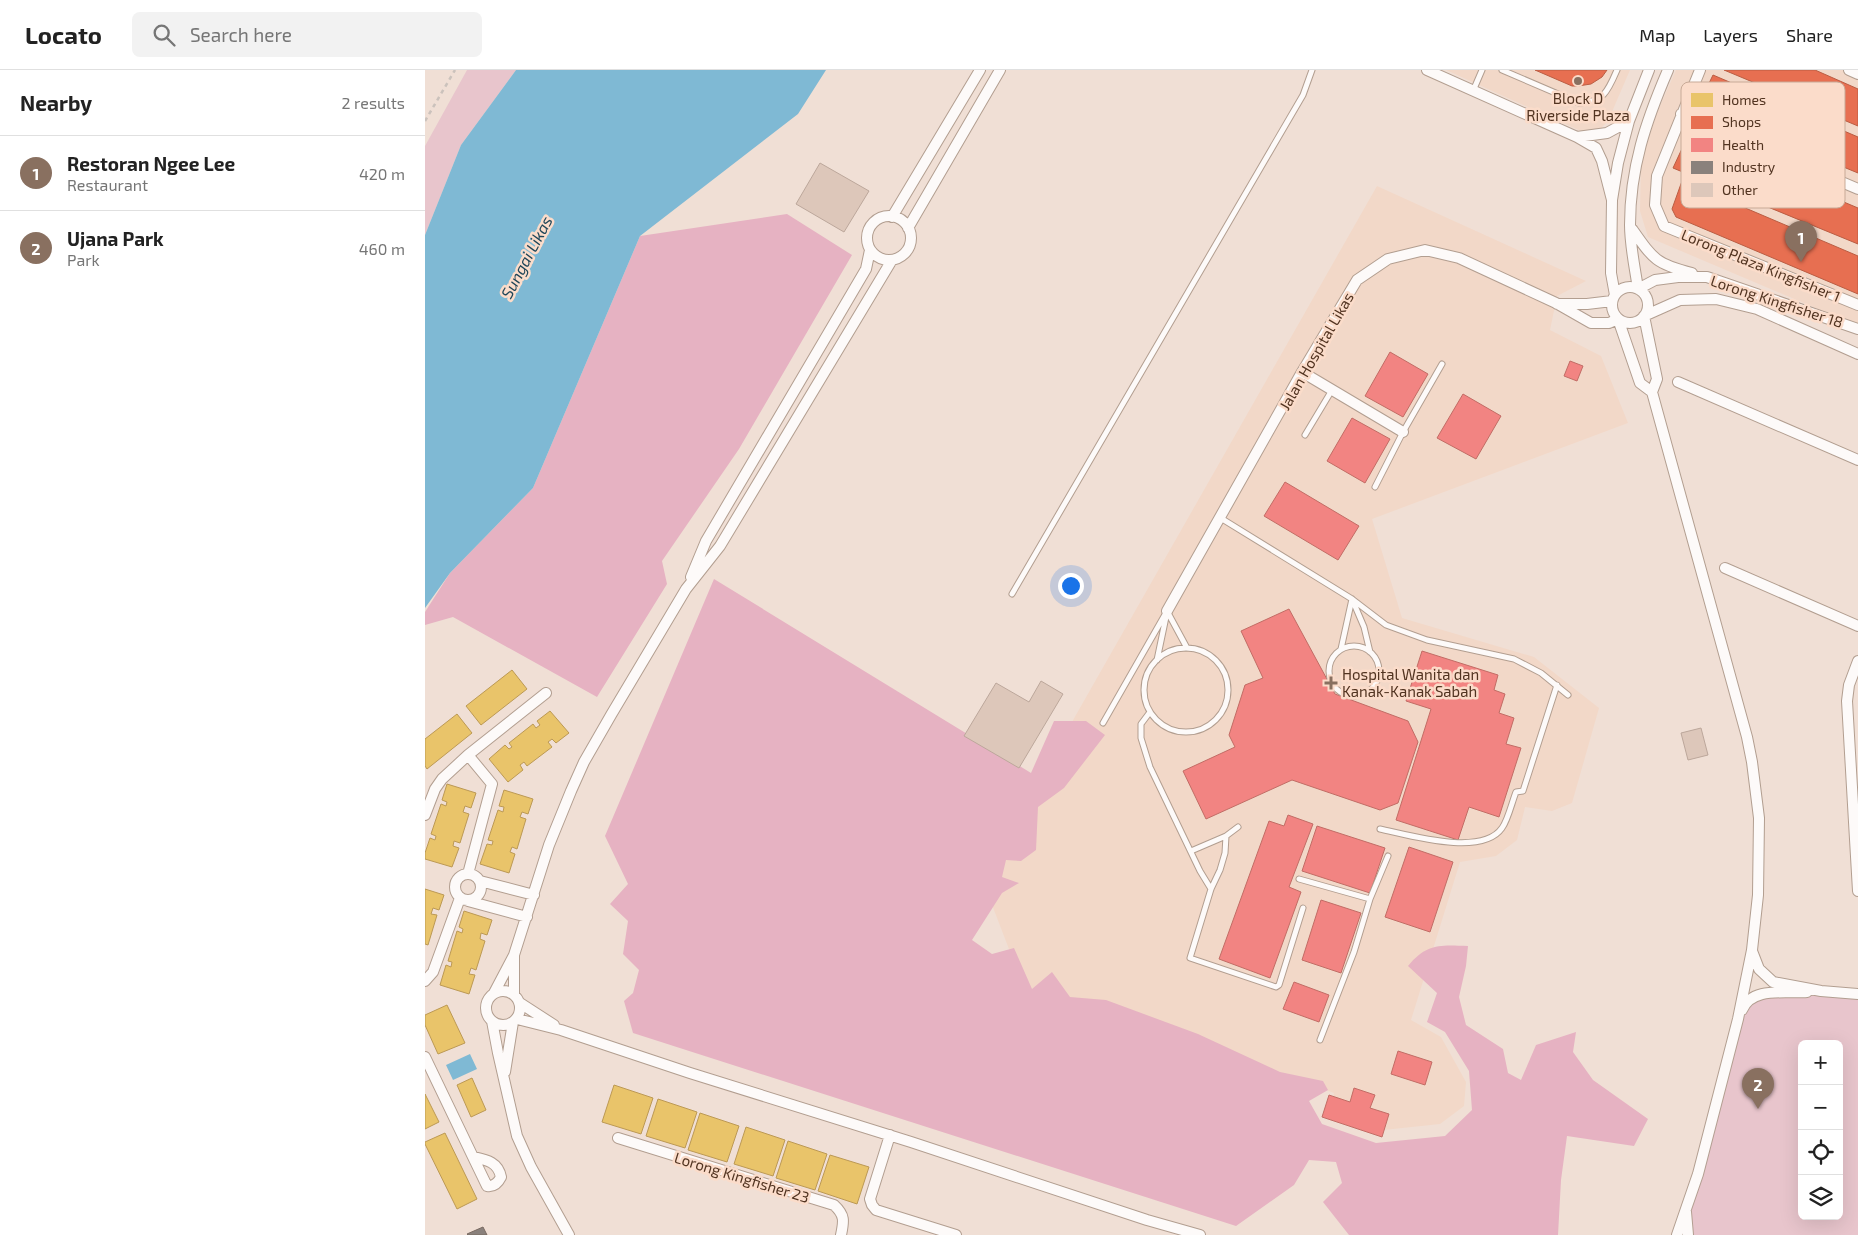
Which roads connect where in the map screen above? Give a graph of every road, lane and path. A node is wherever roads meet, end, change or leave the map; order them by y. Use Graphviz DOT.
graph roads {
  1 [pos="455,70"];
  2 [pos="980,70"];
  3 [pos="1000,70"];
  4 [pos="1312,70"];
  5 [pos="1427,70"];
  6 [pos="1482,70"];
  7 [pos="1502,70"];
  8 [pos="1617,70"];
  9 [pos="1649,70"];
  10 [pos="1668,70"];
  11 [pos="1700,70"];
  12 [pos="1849,70"];
  13 [pos="1858,74"];
  14 [pos="1695,82"];
  15 [pos="1473,91"];
  16 [pos="1681,114"];
  17 [pos="425,121"];
  18 [pos="1629,121"];
  19 [pos="1577,137"];
  20 [pos="1845,183"];
  21 [pos="1858,188"];
  22 [pos="1612,200"];
  23 [pos="893,217"];
  24 [pos="1630,226"];
  25 [pos="908,228"];
  26 [pos="870,250"];
  27 [pos="892,260"];
  28 [pos="1707,277"];
  29 [pos="1637,289"];
  30 [pos="1613,298"];
  31 [pos="1556,304"];
  32 [pos="1858,305"];
  33 [pos="1644,316"];
  34 [pos="1618,319"];
  35 [pos="1856,327"];
  36 [pos="1858,354"];
  37 [pos="1442,364"];
  38 [pos="1303,372"];
  39 [pos="1678,382"];
  40 [pos="1332,389"];
  41 [pos="1652,392"];
  42 [pos="1403,432"];
  43 [pos="1305,435"];
  44 [pos="1858,460"];
  45 [pos="1375,487"];
  46 [pos="1219,517"];
  47 [pos="1725,568"];
  48 [pos="686,589"];
  49 [pos="1012,594"];
  50 [pos="1352,599"];
  51 [pos="1167,611"];
  52 [pos="1858,626"];
  53 [pos="1187,648"];
  54 [pos="1341,650"];
  55 [pos="1371,652"];
  56 [pos="1157,660"];
  57 [pos="1858,661"];
  58 [pos="1557,685"];
  59 [pos="546,693"];
  60 [pos="1568,696"];
  61 [pos="1150,712"];
  62 [pos="1103,723"];
  63 [pos="468,755"];
  64 [pos="425,815"];
  65 [pos="1238,827"];
  66 [pos="1380,829"];
  67 [pos="1226,836"];
  68 [pos="1191,851"];
  69 [pos="1388,856"];
  70 [pos="468,874"];
  71 [pos="1299,879"];
  72 [pos="480,881"];
  73 [pos="1211,889"];
  74 [pos="1858,891"];
  75 [pos="534,894"];
  76 [pos="464,899"];
  77 [pos="1370,899"];
  78 [pos="1303,908"];
  79 [pos="527,917"];
  80 [pos="1752,950"];
  81 [pos="514,955"];
  82 [pos="425,982"];
  83 [pos="1821,991"];
  84 [pos="494,993"];
  85 [pos="1858,994"];
  86 [pos="517,998"];
  87 [pos="1738,1019"];
  88 [pos="515,1020"];
  89 [pos="492,1021"];
  90 [pos="561,1030"];
  91 [pos="1320,1040"];
  92 [pos="425,1057"];
  93 [pos="504,1078"];
  94 [pos="890,1135"];
  95 [pos="618,1138"];
  96 [pos="473,1157"];
  97 [pos="1686,1212"];
  98 [pos="569,1235"];
  99 [pos="841,1235"];
  100 [pos="956,1235"];
  101 [pos="1200,1235"];
  102 [pos="1677,1235"];
  103 [pos="1688,1235"];
  1 -- 17 [label="path"];
  2 -- 23 [label="street"];
  3 -- 25 [label="street"];
  4 -- 49 [label="lane"];
  5 -- 15 [label="street"];
  6 -- 15 [label="lane"];
  7 -- 8 [label="lane"];
  9 -- 18 [label="street"];
  10 -- 24 [label="street"];
  11 -- 14 [label="street"];
  12 -- 13 [label="street"];
  15 -- 19 [label="street"];
  16 -- 32 [label="street, Lorong Plaza Kingfisher 1"];
  18 -- 19 [label="street"];
  18 -- 22 [label="street"];
  19 -- 22 [label="street"];
  20 -- 21 [label="street"];
  22 -- 30 [label="street"];
  23 -- 25 [label="street"];
  23 -- 26 [label="street"];
  24 -- 28 [label="street"];
  24 -- 29 [label="street"];
  25 -- 27 [label="street"];
  26 -- 27 [label="street"];
  26 -- 48 [label="street"];
  27 -- 48 [label="street"];
  28 -- 29 [label="street, Lorong Kingfisher 18"];
  28 -- 35 [label="street, Lorong Kingfisher 18"];
  29 -- 30 [label="street"];
  29 -- 33 [label="street"];
  30 -- 31 [label="street"];
  30 -- 34 [label="street"];
  31 -- 34 [label="street, Jalan Hospital Likas"];
  31 -- 38 [label="street, Jalan Hospital Likas"];
  33 -- 34 [label="street"];
  33 -- 36 [label="street, Lorong Kingfisher 18"];
  33 -- 41 [label="street"];
  34 -- 41 [label="street"];
  37 -- 42 [label="lane"];
  38 -- 40 [label="street"];
  38 -- 46 [label="street, Jalan Hospital Likas"];
  39 -- 44 [label="street"];
  40 -- 42 [label="street"];
  40 -- 43 [label="lane"];
  41 -- 80 [label="street"];
  42 -- 45 [label="lane"];
  46 -- 50 [label="lane"];
  46 -- 51 [label="street, Jalan Hospital Likas"];
  47 -- 52 [label="street"];
  48 -- 75 [label="street"];
  50 -- 54 [label="lane"];
  50 -- 55 [label="lane"];
  50 -- 58 [label="lane"];
  51 -- 53 [label="lane"];
  51 -- 56 [label="lane"];
  51 -- 62 [label="lane"];
  53 -- 56 [label="lane"];
  53 -- 61 [label="lane"];
  54 -- 55 [label="lane"];
  54 -- 55 [label="lane"];
  56 -- 61 [label="lane"];
  57 -- 74 [label="street"];
  58 -- 60 [label="lane"];
  58 -- 66 [label="lane"];
  59 -- 63 [label="street"];
  61 -- 68 [label="lane"];
  63 -- 64 [label="street"];
  63 -- 70 [label="street"];
  65 -- 67 [label="lane"];
  67 -- 68 [label="lane"];
  67 -- 73 [label="lane"];
  68 -- 73 [label="lane"];
  69 -- 77 [label="lane"];
  70 -- 72 [label="street"];
  70 -- 76 [label="street"];
  71 -- 77 [label="lane"];
  72 -- 75 [label="street"];
  72 -- 76 [label="street"];
  73 -- 78 [label="lane"];
  75 -- 79 [label="street"];
  76 -- 79 [label="street"];
  76 -- 82 [label="street"];
  77 -- 91 [label="lane"];
  79 -- 81 [label="street"];
  80 -- 83 [label="street"];
  80 -- 87 [label="street"];
  81 -- 84 [label="street"];
  81 -- 86 [label="street"];
  83 -- 85 [label="street"];
  83 -- 87 [label="street"];
  84 -- 86 [label="street"];
  84 -- 89 [label="street"];
  86 -- 88 [label="street"];
  86 -- 90 [label="street"];
  87 -- 97 [label="street"];
  88 -- 89 [label="street"];
  88 -- 90 [label="street"];
  88 -- 93 [label="street"];
  89 -- 93 [label="street"];
  90 -- 94 [label="street"];
  92 -- 96 [label="street"];
  93 -- 98 [label="street"];
  94 -- 100 [label="street"];
  94 -- 101 [label="street"];
  95 -- 99 [label="street, Lorong Kingfisher 23"];
  97 -- 102 [label="street"];
  97 -- 103 [label="street"];
}
